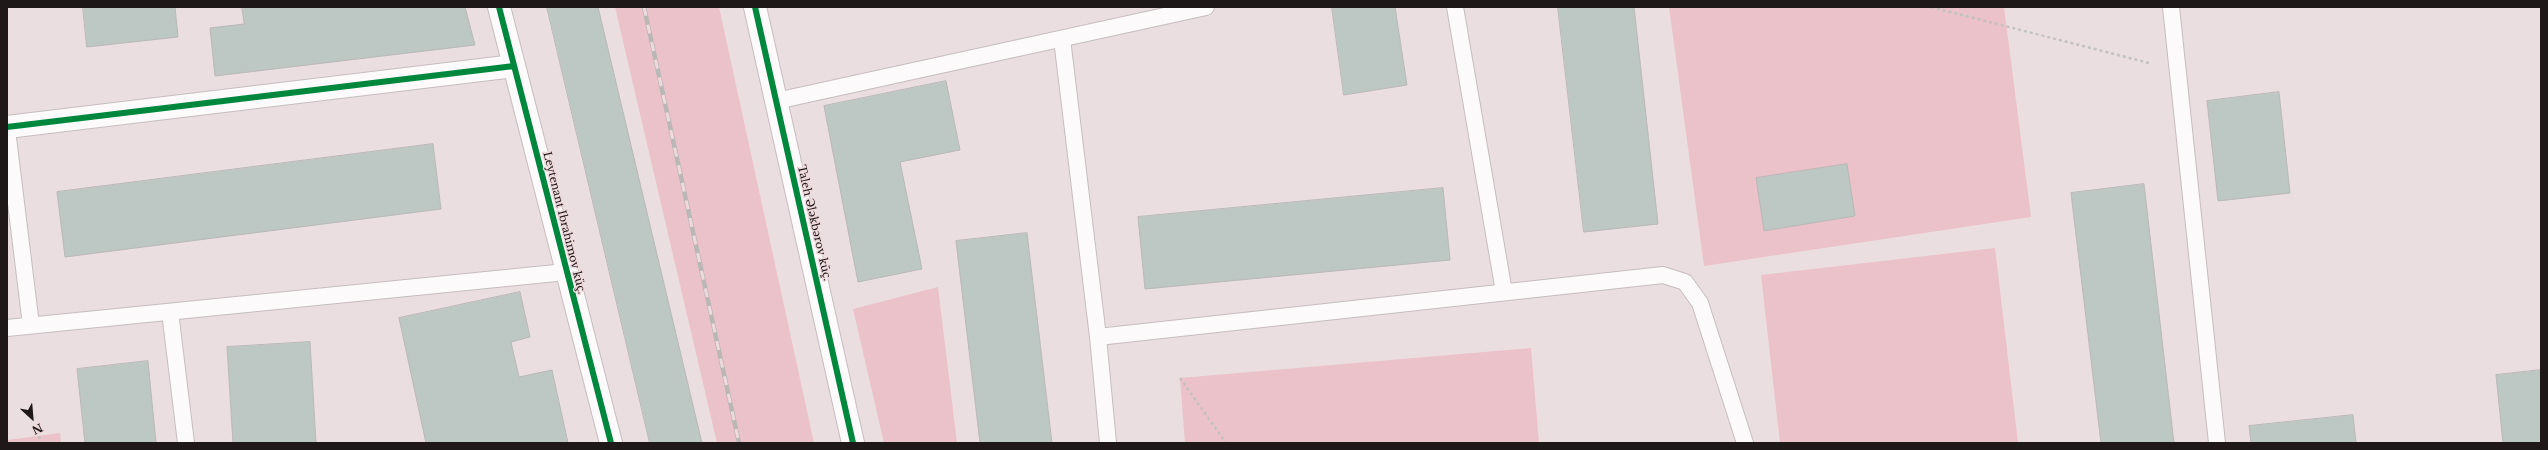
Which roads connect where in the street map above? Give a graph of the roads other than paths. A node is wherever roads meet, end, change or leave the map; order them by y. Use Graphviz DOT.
graph roads {
  1 [pos="499,7"];
  2 [pos="755,7"];
  3 [pos="1206,7"];
  4 [pos="1455,7"];
  5 [pos="2171,7"];
  6 [pos="1062,38"];
  7 [pos="514,66"];
  8 [pos="776,101"];
  9 [pos="7,129"];
  10 [pos="566,272"];
  11 [pos="1504,292"];
  12 [pos="170,312"];
  13 [pos="31,325"];
  14 [pos="7,328"];
  15 [pos="1098,337"];
  16 [pos="186,443"];
  17 [pos="611,443"];
  18 [pos="852,443"];
  19 [pos="1108,443"];
  20 [pos="1745,443"];
  21 [pos="2217,443"];
  1 -- 7 [label="street, Leytenant Ibrahimov küç."];
  2 -- 8 [label="street, Taleh Ələkbərov küç."];
  3 -- 6 [label="lane"];
  4 -- 11 [label="lane"];
  5 -- 21 [label="lane"];
  6 -- 8 [label="lane"];
  6 -- 15 [label="lane"];
  7 -- 9 [label="street"];
  7 -- 10 [label="street, Leytenant Ibrahimov küç."];
  8 -- 18 [label="street, Taleh Ələkbərov küç."];
  9 -- 13 [label="lane"];
  10 -- 12 [label="lane"];
  10 -- 17 [label="street, Leytenant Ibrahimov küç."];
  11 -- 15 [label="lane"];
  11 -- 20 [label="lane"];
  12 -- 13 [label="lane"];
  12 -- 16 [label="lane"];
  13 -- 14 [label="lane"];
  15 -- 19 [label="lane"];
}
